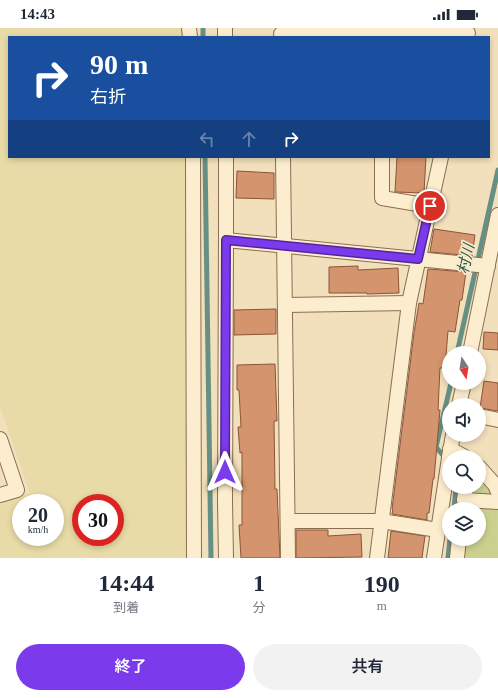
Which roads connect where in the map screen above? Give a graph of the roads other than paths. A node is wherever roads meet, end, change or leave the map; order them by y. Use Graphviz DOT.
graph roads {
  1 [pos="281,33"];
  2 [pos="382,33"];
  3 [pos="468,33"];
  4 [pos="194,158"];
  5 [pos="226,158"];
  6 [pos="283,158"];
  7 [pos="382,158"];
  8 [pos="441,158"];
  9 [pos="430,206"];
  10 [pos="498,215"];
  11 [pos="226,240"];
  12 [pos="284,246"];
  13 [pos="418,259"];
  14 [pos="488,266"];
  15 [pos="409,303"];
  16 [pos="285,305"];
  17 [pos="471,346"];
  18 [pos="486,417"];
  19 [pos="498,420"];
  20 [pos="0,439"];
  21 [pos="486,475"];
  22 [pos="498,492"];
  23 [pos="443,494"];
  24 [pos="0,496"];
  25 [pos="464,499"];
  26 [pos="498,502"];
  27 [pos="288,521"];
  28 [pos="381,521"];
  29 [pos="438,530"];
  30 [pos="458,546"];
  31 [pos="194,558"];
  32 [pos="226,558"];
  33 [pos="288,558"];
  34 [pos="377,558"];
  35 [pos="434,558"];
  36 [pos="457,558"];
  1 -- 2 [label="street"];
  2 -- 3 [label="street"];
  4 -- 31 [label="street"];
  5 -- 11 [label="street"];
  6 -- 12 [label="street"];
  7 -- 9 [label="street"];
  8 -- 9 [label="street"];
  9 -- 13 [label="street"];
  10 -- 14 [label="street"];
  11 -- 12 [label="street"];
  11 -- 32 [label="street"];
  12 -- 13 [label="street"];
  12 -- 16 [label="street"];
  13 -- 14 [label="street"];
  13 -- 15 [label="street"];
  14 -- 17 [label="street"];
  15 -- 16 [label="street"];
  15 -- 28 [label="street"];
  16 -- 27 [label="street"];
  18 -- 19 [label="street"];
  20 -- 24 [label="street"];
  21 -- 22 [label="street"];
  23 -- 29 [label="street"];
  25 -- 26 [label="street"];
  27 -- 28 [label="street"];
  27 -- 33 [label="street"];
  28 -- 29 [label="street"];
  28 -- 34 [label="street"];
  29 -- 35 [label="street"];
  30 -- 36 [label="street"];
}
